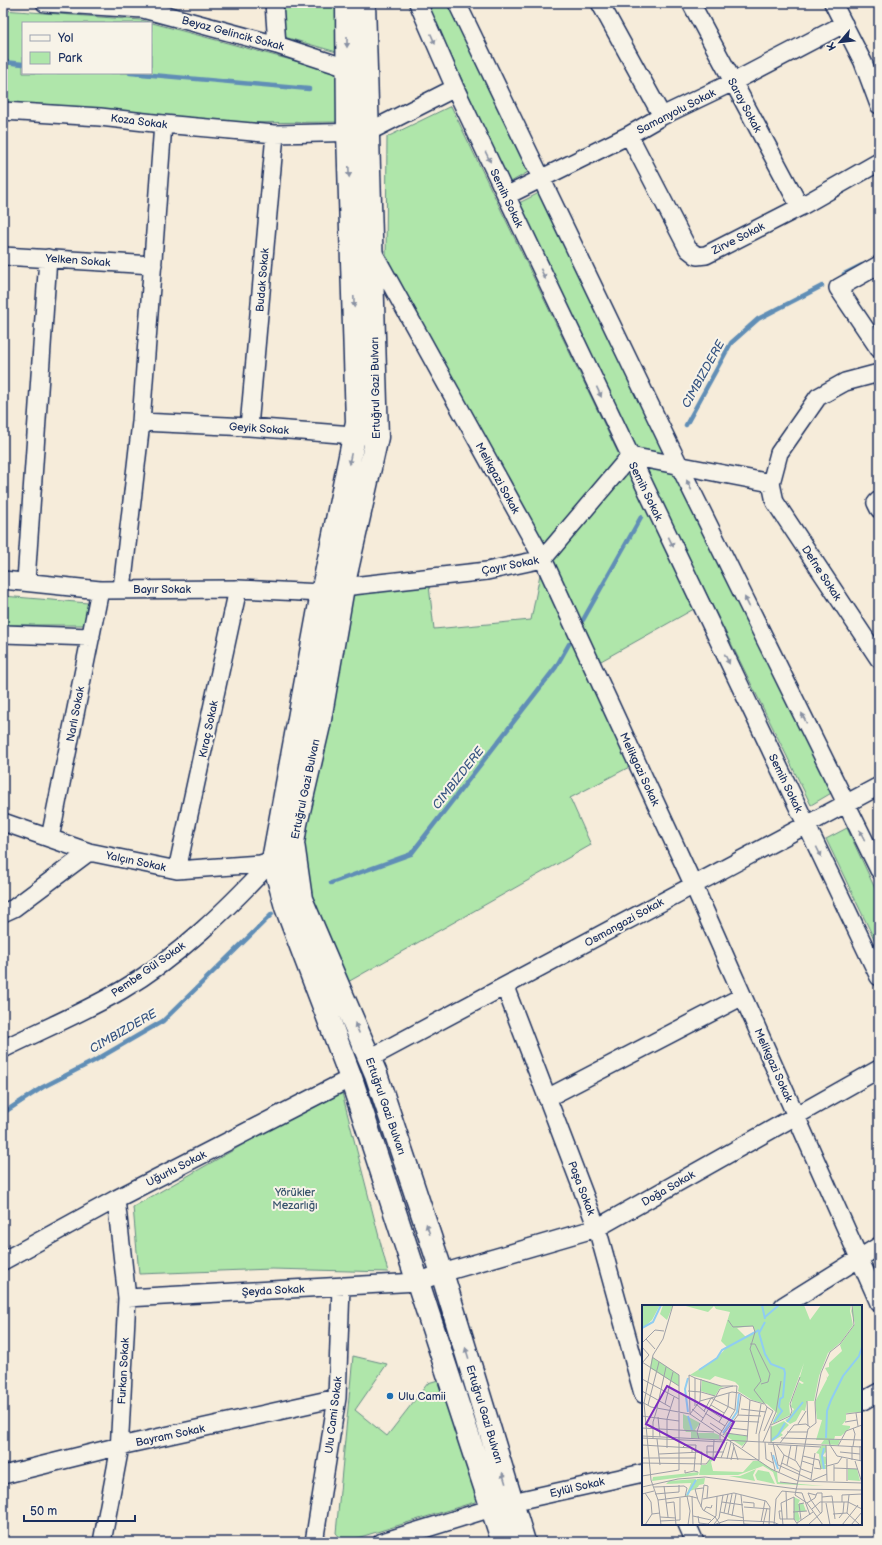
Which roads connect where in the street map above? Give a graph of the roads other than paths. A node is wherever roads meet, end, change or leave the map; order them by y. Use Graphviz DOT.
graph roads {
  1 [pos="45,3"];
  2 [pos="274,3"];
  3 [pos="347,3"];
  4 [pos="364,3"];
  5 [pos="418,3"];
  6 [pos="457,3"];
  7 [pos="600,3"];
  8 [pos="690,3"];
  9 [pos="833,3"];
  10 [pos="142,6"];
  11 [pos="844,24"];
  12 [pos="277,45"];
  13 [pos="863,62"];
  14 [pos="347,68"];
  15 [pos="879,73"];
  16 [pos="733,82"];
  17 [pos="455,88"];
  18 [pos="879,105"];
  19 [pos="3,111"];
  20 [pos="662,116"];
  21 [pos="164,124"];
  22 [pos="358,133"];
  23 [pos="275,134"];
  24 [pos="629,136"];
  25 [pos="879,162"];
  26 [pos="541,178"];
  27 [pos="506,196"];
  28 [pos="800,207"];
  29 [pos="372,250"];
  30 [pos="3,256"];
  31 [pos="48,258"];
  32 [pos="153,265"];
  33 [pos="879,265"];
  34 [pos="879,349"];
  35 [pos="879,373"];
  36 [pos="141,422"];
  37 [pos="249,427"];
  38 [pos="355,434"];
  39 [pos="377,437"];
  40 [pos="630,456"];
  41 [pos="679,465"];
  42 [pos="771,483"];
  43 [pos="879,500"];
  44 [pos="879,509"];
  45 [pos="543,559"];
  46 [pos="3,580"];
  47 [pos="26,581"];
  48 [pos="343,587"];
  49 [pos="122,589"];
  50 [pos="238,589"];
  51 [pos="100,590"];
  52 [pos="322,593"];
  53 [pos="3,634"];
  54 [pos="91,637"];
  55 [pos="879,659"];
  56 [pos="879,786"];
  57 [pos="847,804"];
  58 [pos="3,822"];
  59 [pos="806,825"];
  60 [pos="50,838"];
  61 [pos="89,852"];
  62 [pos="273,860"];
  63 [pos="177,870"];
  64 [pos="879,870"];
  65 [pos="693,884"];
  66 [pos="3,913"];
  67 [pos="879,977"];
  68 [pos="505,988"];
  69 [pos="743,996"];
  70 [pos="3,1049"];
  71 [pos="370,1058"];
  72 [pos="879,1069"];
  73 [pos="351,1078"];
  74 [pos="548,1098"];
  75 [pos="796,1115"];
  76 [pos="116,1199"];
  77 [pos="597,1228"];
  78 [pos="879,1246"];
  79 [pos="859,1258"];
  80 [pos="3,1261"];
  81 [pos="442,1273"];
  82 [pos="418,1282"];
  83 [pos="341,1287"];
  84 [pos="127,1298"];
  85 [pos="879,1303"];
  86 [pos="784,1305"];
  87 [pos="642,1389"];
  88 [pos="879,1392"];
  89 [pos="337,1398"];
  90 [pos="862,1401"];
  91 [pos="120,1446"];
  92 [pos="642,1473"];
  93 [pos="3,1475"];
  94 [pos="502,1505"];
  95 [pos="688,1525"];
  96 [pos="102,1542"];
  97 [pos="314,1542"];
  98 [pos="382,1542"];
  99 [pos="503,1542"];
  100 [pos="524,1542"];
  101 [pos="695,1542"];
  1 -- 10 [label="street, Beyaz Gelincik Sokak"];
  2 -- 12 [label="street"];
  3 -- 14 [label="main road, Ertuğrul Gazi Bulvarı, one-way"];
  4 -- 22 [label="main road, Ertuğrul Gazi Bulvarı"];
  5 -- 17 [label="street, Semih Sokak, one-way"];
  6 -- 26 [label="street"];
  7 -- 20 [label="street"];
  8 -- 16 [label="street, Saray Sokak"];
  9 -- 11 [label="street"];
  10 -- 12 [label="street, Beyaz Gelincik Sokak"];
  11 -- 13 [label="street"];
  11 -- 16 [label="street, Samanyolu Sokak"];
  12 -- 14 [label="street, Beyaz Gelincik Sokak"];
  13 -- 15 [label="street"];
  13 -- 18 [label="street"];
  14 -- 22 [label="main road, Ertuğrul Gazi Bulvarı"];
  16 -- 20 [label="street, Samanyolu Sokak"];
  16 -- 28 [label="street, Saray Sokak"];
  17 -- 22 [label="street"];
  17 -- 27 [label="street, Semih Sokak, one-way"];
  19 -- 21 [label="street, Koza Sokak"];
  20 -- 24 [label="street, Samanyolu Sokak"];
  21 -- 23 [label="street, Koza Sokak"];
  21 -- 32 [label="street"];
  22 -- 23 [label="street, Koza Sokak"];
  22 -- 29 [label="main road, Ertuğrul Gazi Bulvarı"];
  22 -- 38 [label="main road, Ertuğrul Gazi Bulvarı, one-way"];
  23 -- 37 [label="street, Budak Sokak"];
  24 -- 26 [label="street, Samanyolu Sokak"];
  24 -- 28 [label="street, Zirve Sokak"];
  25 -- 28 [label="street, Zirve Sokak"];
  26 -- 27 [label="street, Samanyolu Sokak"];
  26 -- 41 [label="street"];
  27 -- 40 [label="street, Semih Sokak, one-way"];
  29 -- 39 [label="main road, Ertuğrul Gazi Bulvarı"];
  29 -- 45 [label="street, Melikgazi Sokak"];
  30 -- 31 [label="street, Yelken Sokak"];
  31 -- 32 [label="street, Yelken Sokak"];
  31 -- 47 [label="street"];
  32 -- 36 [label="street"];
  33 -- 34 [label="street"];
  35 -- 42 [label="street, Defne Sokak"];
  36 -- 37 [label="street, Geyik Sokak"];
  36 -- 49 [label="street"];
  37 -- 38 [label="street, Geyik Sokak"];
  38 -- 39 [label="street, Geyik Sokak"];
  38 -- 52 [label="main road, Ertuğrul Gazi Bulvarı, one-way"];
  39 -- 48 [label="main road, Ertuğrul Gazi Bulvarı"];
  40 -- 41 [label="street"];
  40 -- 45 [label="street, Çayır Sokak"];
  40 -- 59 [label="street, Semih Sokak, one-way"];
  41 -- 42 [label="street"];
  57 -- 41 [label="street, one-way"];
  42 -- 55 [label="street, Defne Sokak"];
  43 -- 44 [label="street"];
  45 -- 48 [label="street, Çayır Sokak"];
  45 -- 65 [label="street, Melikgazi Sokak"];
  46 -- 47 [label="street, Bayır Sokak"];
  47 -- 51 [label="street, Bayır Sokak"];
  71 -- 48 [label="main road, Ertuğrul Gazi Bulvarı, one-way"];
  49 -- 50 [label="street, Bayır Sokak"];
  49 -- 51 [label="street, Bayır Sokak"];
  50 -- 52 [label="street, Bayır Sokak"];
  50 -- 63 [label="street, Kıraç Sokak"];
  51 -- 54 [label="street, Narlı Sokak"];
  52 -- 62 [label="main road, Ertuğrul Gazi Bulvarı"];
  53 -- 54 [label="street"];
  54 -- 60 [label="street, Narlı Sokak"];
  56 -- 57 [label="street, Osmangazi Sokak"];
  57 -- 59 [label="street, Osmangazi Sokak"];
  64 -- 57 [label="street, one-way"];
  58 -- 60 [label="street, Yalçın Sokak"];
  59 -- 65 [label="street, Osmangazi Sokak"];
  59 -- 67 [label="street, Semih Sokak, one-way"];
  60 -- 61 [label="street, Yalçın Sokak"];
  61 -- 63 [label="street, Yalçın Sokak"];
  61 -- 66 [label="street"];
  62 -- 63 [label="street, Yalçın Sokak"];
  62 -- 70 [label="street, Pembe Gül Sokak"];
  62 -- 73 [label="main road, Ertuğrul Gazi Bulvarı"];
  65 -- 68 [label="street, Osmangazi Sokak"];
  65 -- 69 [label="street, Melikgazi Sokak"];
  68 -- 71 [label="street, Osmangazi Sokak"];
  68 -- 74 [label="street, Paşa Sokak"];
  69 -- 74 [label="street"];
  69 -- 75 [label="street, Melikgazi Sokak"];
  81 -- 71 [label="main road, Ertuğrul Gazi Bulvarı, one-way"];
  72 -- 75 [label="street, Doğa Sokak"];
  73 -- 76 [label="street, Uğurlu Sokak"];
  73 -- 82 [label="main road, Ertuğrul Gazi Bulvarı"];
  74 -- 77 [label="street, Paşa Sokak"];
  75 -- 77 [label="street, Doğa Sokak"];
  75 -- 79 [label="street, Melikgazi Sokak"];
  76 -- 80 [label="street, Uğurlu Sokak"];
  76 -- 84 [label="street, Furkan Sokak"];
  77 -- 81 [label="street, Doğa Sokak"];
  77 -- 87 [label="street, Paşa Sokak"];
  78 -- 79 [label="street"];
  79 -- 85 [label="street, Melikgazi Sokak"];
  79 -- 86 [label="street"];
  81 -- 82 [label="street, Doğa Sokak"];
  94 -- 81 [label="main road, Ertuğrul Gazi Bulvarı, one-way"];
  82 -- 83 [label="street, Şeyda Sokak"];
  82 -- 94 [label="main road, Ertuğrul Gazi Bulvarı"];
  83 -- 84 [label="street, Şeyda Sokak"];
  83 -- 89 [label="street, Ulu Cami Sokak"];
  84 -- 91 [label="street, Furkan Sokak"];
  88 -- 90 [label="street"];
  89 -- 91 [label="street, Bayram Sokak"];
  89 -- 97 [label="street, Ulu Cami Sokak"];
  91 -- 93 [label="street, Bayram Sokak"];
  91 -- 96 [label="street, Furkan Sokak"];
  92 -- 94 [label="street, Eylül Sokak"];
  94 -- 98 [label="street, Eylül Sokak"];
  94 -- 99 [label="main road, Ertuğrul Gazi Bulvarı"];
  94 -- 100 [label="main road, Ertuğrul Gazi Bulvarı"];
  95 -- 101 [label="street"];
}
